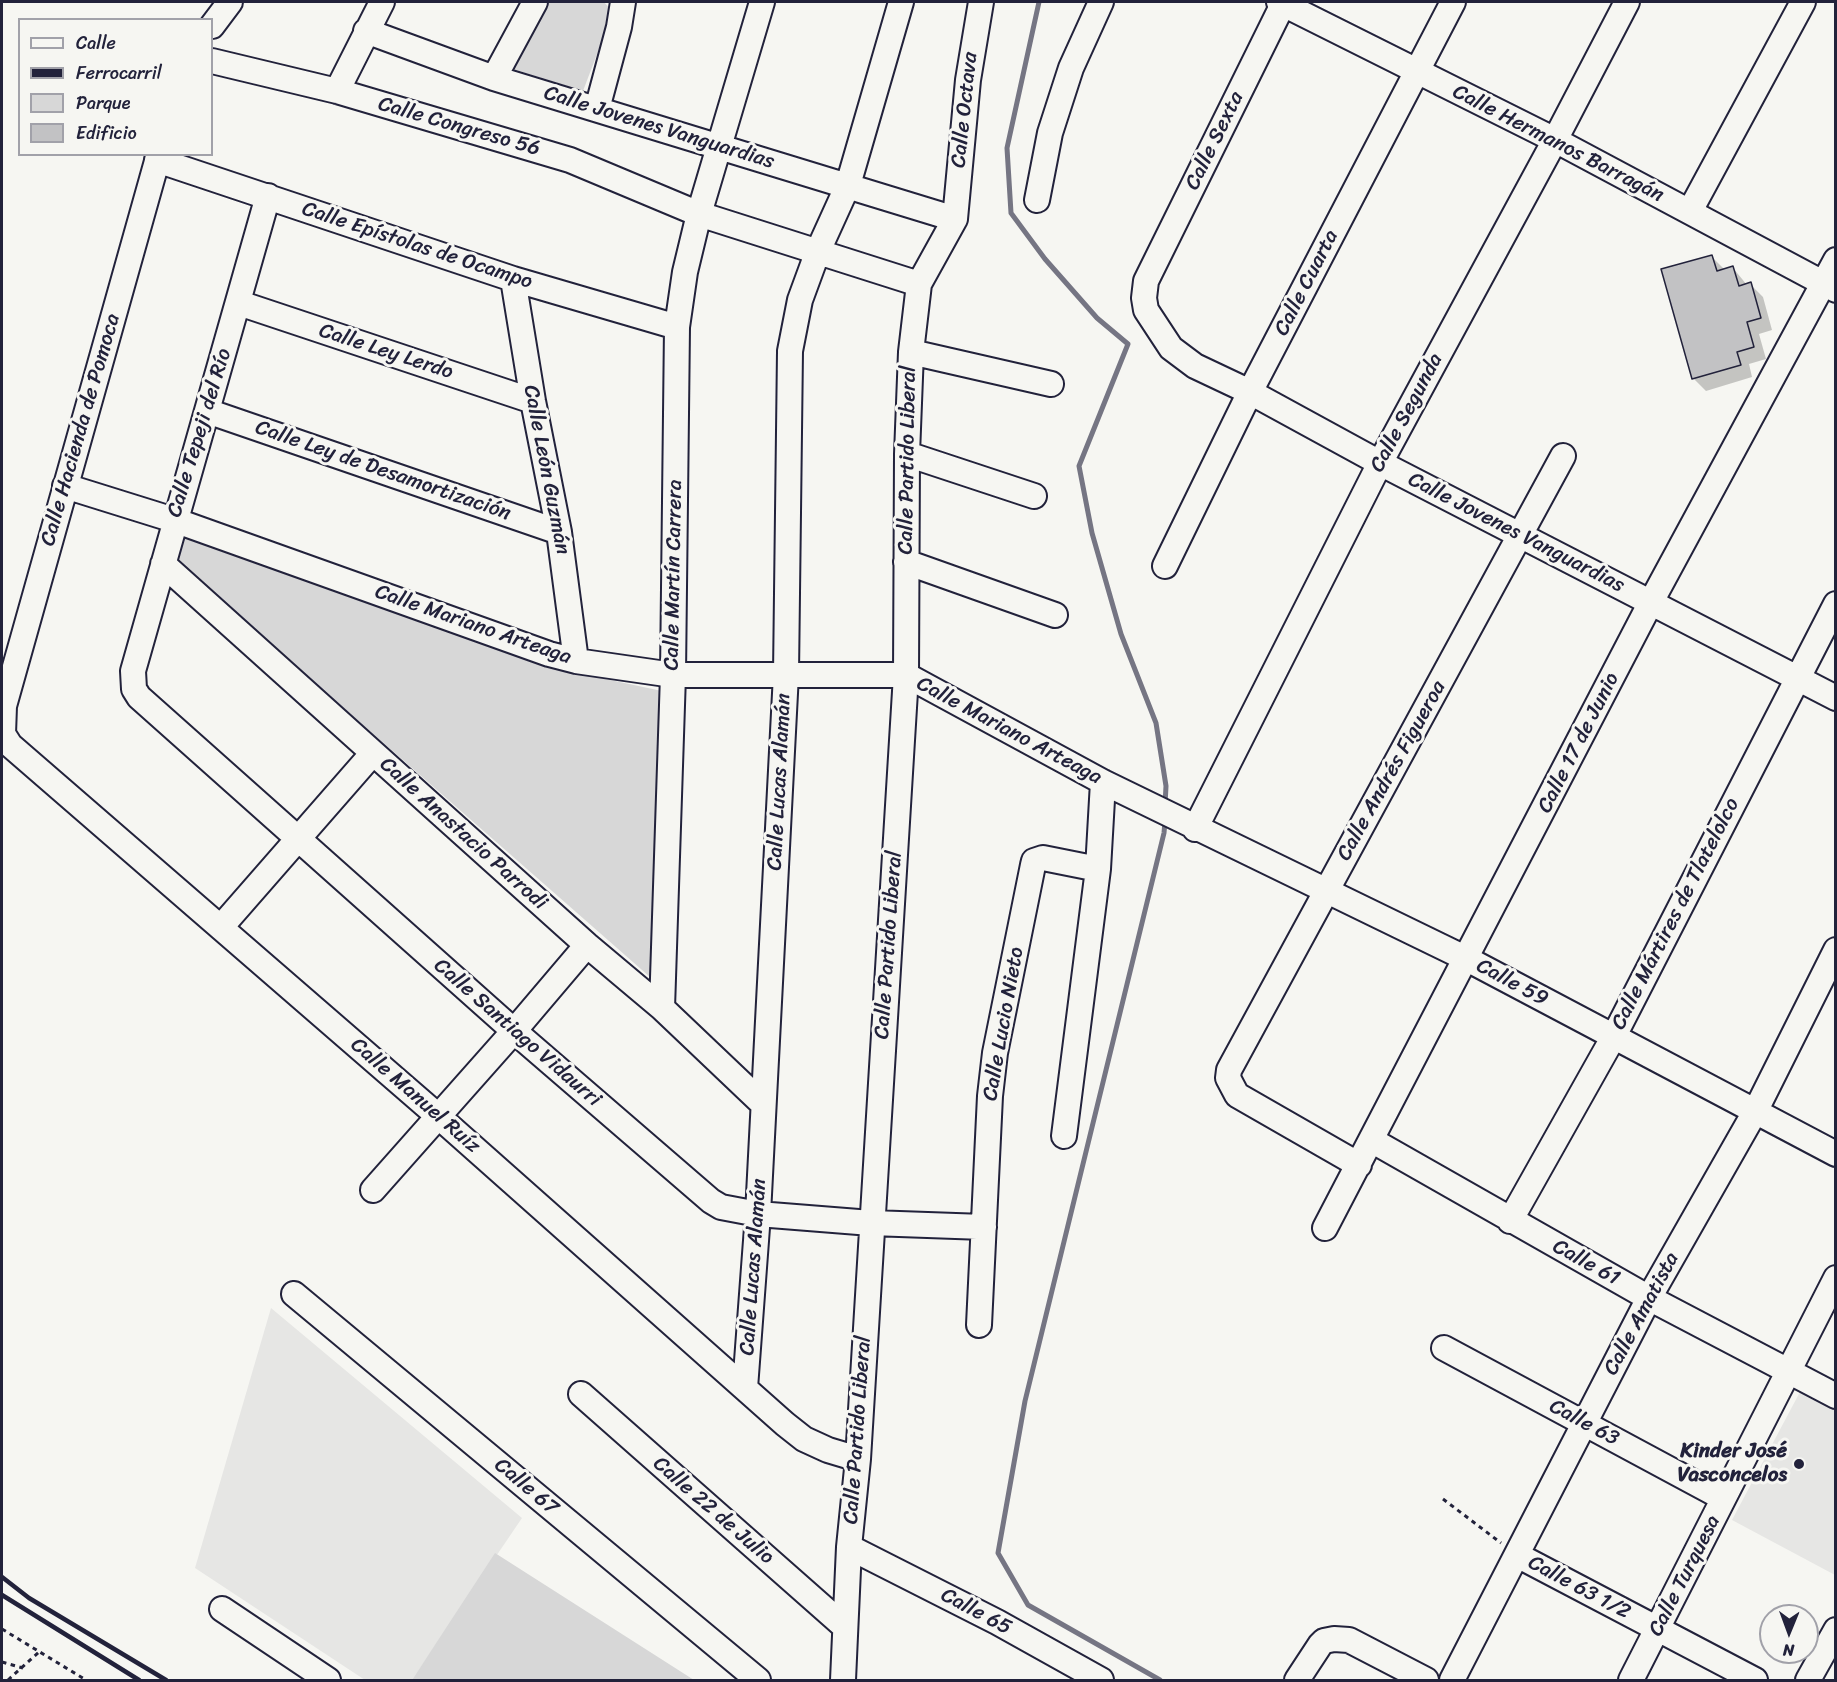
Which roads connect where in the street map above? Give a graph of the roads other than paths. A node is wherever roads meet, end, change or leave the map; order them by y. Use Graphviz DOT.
graph roads {
  1 [pos="230,2"];
  2 [pos="382,2"];
  3 [pos="536,2"];
  4 [pos="622,2"];
  5 [pos="762,2"];
  6 [pos="902,2"];
  7 [pos="981,2"];
  8 [pos="1101,2"];
  9 [pos="1282,2"];
  10 [pos="1453,2"];
  11 [pos="1627,2"];
  12 [pos="1803,2"];
  13 [pos="213,25"];
  14 [pos="366,31"];
  15 [pos="213,61"];
  16 [pos="1416,72"];
  17 [pos="494,78"];
  18 [pos="337,91"];
  19 [pos="597,110"];
  20 [pos="1555,140"];
  21 [pos="720,147"];
  22 [pos="158,157"];
  23 [pos="848,185"];
  24 [pos="268,196"];
  25 [pos="1037,200"];
  26 [pos="1690,211"];
  27 [pos="699,214"];
  28 [pos="955,219"];
  29 [pos="818,251"];
  30 [pos="1836,260"];
  31 [pos="513,279"];
  32 [pos="1146,281"];
  33 [pos="918,284"];
  34 [pos="1829,287"];
  35 [pos="239,303"];
  36 [pos="677,327"];
  37 [pos="911,352"];
  38 [pos="1051,384"];
  39 [pos="1250,392"];
  40 [pos="532,401"];
  41 [pos="207,411"];
  42 [pos="907,454"];
  43 [pos="1563,456"];
  44 [pos="1380,463"];
  45 [pos="65,486"];
  46 [pos="1034,496"];
  47 [pos="174,520"];
  48 [pos="559,532"];
  49 [pos="1521,534"];
  50 [pos="906,562"];
  51 [pos="163,564"];
  52 [pos="1165,566"];
  53 [pos="1651,602"];
  54 [pos="1836,604"];
  55 [pos="1055,615"];
  56 [pos="576,661"];
  57 [pos="133,671"];
  58 [pos="786,674"];
  59 [pos="673,675"];
  60 [pos="906,675"];
  61 [pos="1797,678"];
  62 [pos="1836,698"];
  63 [pos="4,706"];
  64 [pos="373,753"];
  65 [pos="1103,782"];
  66 [pos="1189,826"];
  67 [pos="298,840"];
  68 [pos="1098,869"];
  69 [pos="1326,891"];
  70 [pos="222,927"];
  71 [pos="586,945"];
  72 [pos="1836,950"];
  73 [pos="1467,959"];
  74 [pos="662,1008"];
  75 [pos="514,1031"];
  76 [pos="1614,1036"];
  77 [pos="763,1104"];
  78 [pos="1756,1110"];
  79 [pos="438,1116"];
  80 [pos="1064,1136"];
  81 [pos="1372,1141"];
  82 [pos="1836,1154"];
  83 [pos="1359,1165"];
  84 [pos="372,1190"];
  85 [pos="758,1214"];
  86 [pos="1510,1221"];
  87 [pos="871,1223"];
  88 [pos="984,1227"];
  89 [pos="1325,1227"];
  90 [pos="1836,1278"];
  91 [pos="294,1294"];
  92 [pos="1649,1298"];
  93 [pos="979,1325"];
  94 [pos="1444,1348"];
  95 [pos="1788,1371"];
  96 [pos="745,1388"];
  97 [pos="581,1395"];
  98 [pos="1836,1396"];
  99 [pos="1584,1424"];
  100 [pos="858,1459"];
  101 [pos="1723,1498"];
  102 [pos="849,1546"];
  103 [pos="1517,1555"];
  104 [pos="222,1609"];
  105 [pos="845,1627"];
  106 [pos="1658,1630"];
  107 [pos="1836,1630"];
  108 [pos="328,1680"];
  109 [pos="758,1680"];
  110 [pos="843,1680"];
  111 [pos="1101,1680"];
  112 [pos="1297,1680"];
  113 [pos="1426,1680"];
  114 [pos="1452,1680"];
  115 [pos="1631,1680"];
  116 [pos="1755,1680"];
  117 [pos="1808,1680"];
  1 -- 13 [label="street"];
  2 -- 14 [label="street"];
  3 -- 17 [label="street"];
  4 -- 19 [label="street"];
  5 -- 21 [label="street, Calle Martín Carrera"];
  6 -- 23 [label="street, Calle Lucas Alamán"];
  7 -- 28 [label="street, Calle Octava"];
  8 -- 25 [label="street"];
  9 -- 16 [label="street, Calle Hermanos Barragán"];
  9 -- 32 [label="street, Calle Sexta"];
  10 -- 16 [label="street, Calle Cuarta"];
  11 -- 20 [label="street, Calle Segunda"];
  12 -- 26 [label="street"];
  14 -- 17 [label="street, Calle Jovenes Vanguardias"];
  14 -- 18 [label="street"];
  15 -- 18 [label="street, Calle Congreso 56"];
  16 -- 20 [label="street, Calle Hermanos Barragán"];
  16 -- 39 [label="street, Calle Cuarta"];
  17 -- 19 [label="street, Calle Jovenes Vanguardias"];
  18 -- 27 [label="street, Calle Congreso 56"];
  19 -- 21 [label="street, Calle Jovenes Vanguardias"];
  20 -- 26 [label="street, Calle Hermanos Barragán"];
  20 -- 44 [label="street, Calle Segunda"];
  21 -- 23 [label="street, Calle Jovenes Vanguardias"];
  21 -- 27 [label="street, Calle Martín Carrera"];
  22 -- 24 [label="street, Calle Epístolas de Ocampo"];
  22 -- 45 [label="street, Calle Hacienda de Pomoca"];
  23 -- 28 [label="street, Calle Jovenes Vanguardias"];
  23 -- 29 [label="street, Calle Lucas Alamán"];
  24 -- 31 [label="street, Calle Epístolas de Ocampo"];
  24 -- 35 [label="street, Calle Tepeji del Río"];
  26 -- 34 [label="street, Calle Hermanos Barragán"];
  27 -- 29 [label="street, Calle Congreso 56"];
  27 -- 36 [label="street, Calle Martín Carrera"];
  28 -- 33 [label="street, Calle Partido Liberal"];
  29 -- 33 [label="street, Calle Congreso 56"];
  29 -- 58 [label="street, Calle Lucas Alamán"];
  30 -- 34 [label="street, Calle 17 de Junio"];
  31 -- 36 [label="street, Calle Epístolas de Ocampo"];
  31 -- 40 [label="street, Calle León Guzmán"];
  32 -- 39 [label="street, Calle Jovenes Vanguardias"];
  33 -- 37 [label="street, Calle Partido Liberal"];
  34 -- 53 [label="street, Calle 17 de Junio"];
  35 -- 40 [label="street, Calle Ley Lerdo"];
  35 -- 41 [label="street, Calle Tepeji del Río"];
  36 -- 59 [label="street, Calle Martín Carrera"];
  37 -- 38 [label="street"];
  37 -- 42 [label="street, Calle Partido Liberal"];
  39 -- 44 [label="street, Calle Jovenes Vanguardias"];
  39 -- 52 [label="street, Calle Cuarta"];
  40 -- 48 [label="street, Calle León Guzmán"];
  41 -- 47 [label="street, Calle Tepeji del Río"];
  41 -- 48 [label="street, Calle Ley de Desamortización"];
  42 -- 46 [label="street"];
  42 -- 50 [label="street, Calle Partido Liberal"];
  43 -- 49 [label="street, Calle Andrés Figueroa"];
  44 -- 49 [label="street, Calle Jovenes Vanguardias"];
  44 -- 66 [label="street, Calle Segunda"];
  45 -- 47 [label="street, Calle Mariano Arteaga"];
  45 -- 63 [label="street, Calle Hacienda de Pomoca"];
  47 -- 51 [label="street, Calle Tepeji del Río"];
  47 -- 56 [label="street, Calle Mariano Arteaga"];
  48 -- 56 [label="street, Calle León Guzmán"];
  49 -- 53 [label="street, Calle Jovenes Vanguardias"];
  49 -- 69 [label="street, Calle Andrés Figueroa"];
  50 -- 55 [label="street"];
  50 -- 60 [label="street, Calle Partido Liberal"];
  51 -- 57 [label="street, Calle Tepeji del Río"];
  51 -- 64 [label="street, Calle Anastacio Parrodi"];
  53 -- 61 [label="street, Calle Jovenes Vanguardias"];
  53 -- 73 [label="street, Calle 17 de Junio"];
  54 -- 61 [label="street, Calle Mártires de Tlatelolco"];
  56 -- 59 [label="street, Calle Mariano Arteaga"];
  57 -- 67 [label="street, Calle Santiago Vidaurri"];
  58 -- 59 [label="street, Calle Mariano Arteaga"];
  58 -- 60 [label="street, Calle Mariano Arteaga"];
  58 -- 77 [label="street, Calle Lucas Alamán"];
  59 -- 74 [label="street, Calle Martín Carrera"];
  60 -- 65 [label="street, Calle Mariano Arteaga"];
  60 -- 87 [label="street, Calle Partido Liberal"];
  61 -- 62 [label="street, Calle Jovenes Vanguardias"];
  61 -- 76 [label="street, Calle Mártires de Tlatelolco"];
  63 -- 70 [label="street, Calle Manuel Ruíz"];
  64 -- 67 [label="street"];
  64 -- 71 [label="street, Calle Anastacio Parrodi"];
  65 -- 66 [label="street, Calle Mariano Arteaga"];
  65 -- 68 [label="street"];
  66 -- 69 [label="street, Calle 59"];
  67 -- 70 [label="street"];
  67 -- 75 [label="street, Calle Santiago Vidaurri"];
  68 -- 80 [label="street"];
  68 -- 88 [label="street, Calle Lucio Nieto"];
  69 -- 73 [label="street, Calle 59"];
  69 -- 83 [label="street, Calle Andrés Figueroa"];
  70 -- 79 [label="street, Calle Manuel Ruíz"];
  71 -- 74 [label="street, Calle Anastacio Parrodi"];
  71 -- 75 [label="street"];
  72 -- 78 [label="street, Calle Amatista"];
  73 -- 76 [label="street, Calle 59"];
  73 -- 81 [label="street, Calle 17 de Junio"];
  74 -- 77 [label="street, Calle Anastacio Parrodi"];
  75 -- 79 [label="street"];
  75 -- 85 [label="street, Calle Santiago Vidaurri"];
  76 -- 78 [label="street, Calle 59"];
  76 -- 86 [label="street, Calle Mártires de Tlatelolco"];
  77 -- 85 [label="street, Calle Lucas Alamán"];
  78 -- 82 [label="street, Calle 59"];
  78 -- 92 [label="street, Calle Amatista"];
  79 -- 84 [label="street"];
  79 -- 96 [label="street, Calle Manuel Ruíz"];
  81 -- 83 [label="street, Calle 17 de Junio"];
  81 -- 86 [label="street, Calle 61"];
  83 -- 89 [label="street, Calle 17 de Junio"];
  85 -- 87 [label="street, Calle Santiago Vidaurri"];
  85 -- 96 [label="street, Calle Lucas Alamán"];
  86 -- 92 [label="street, Calle 61"];
  87 -- 88 [label="street, Calle Santiago Vidaurri"];
  87 -- 100 [label="street, Calle Partido Liberal"];
  88 -- 93 [label="street, Calle Lucio Nieto"];
  90 -- 95 [label="street, Calle Turquesa"];
  91 -- 109 [label="street, Calle 67"];
  92 -- 95 [label="street, Calle 61"];
  92 -- 99 [label="street, Calle Amatista"];
  94 -- 99 [label="street, Calle 63"];
  95 -- 98 [label="street, Calle 61"];
  95 -- 101 [label="street, Calle Turquesa"];
  96 -- 100 [label="street, Calle Manuel Ruíz"];
  97 -- 105 [label="street, Calle 22 de Julio"];
  99 -- 101 [label="street, Calle 63"];
  99 -- 103 [label="street, Calle Amatista"];
  100 -- 102 [label="street, Calle Partido Liberal"];
  101 -- 106 [label="street, Calle Turquesa"];
  102 -- 105 [label="street, Calle Partido Liberal"];
  102 -- 111 [label="street, Calle 65"];
  103 -- 106 [label="street, Calle 63 1/2"];
  103 -- 114 [label="street, Calle Amatista"];
  104 -- 108 [label="street"];
  105 -- 110 [label="street, Calle Partido Liberal"];
  106 -- 115 [label="street, Calle Turquesa"];
  106 -- 116 [label="street, Calle 63 1/2"];
  107 -- 117 [label="street"];
  112 -- 113 [label="street"];
}
